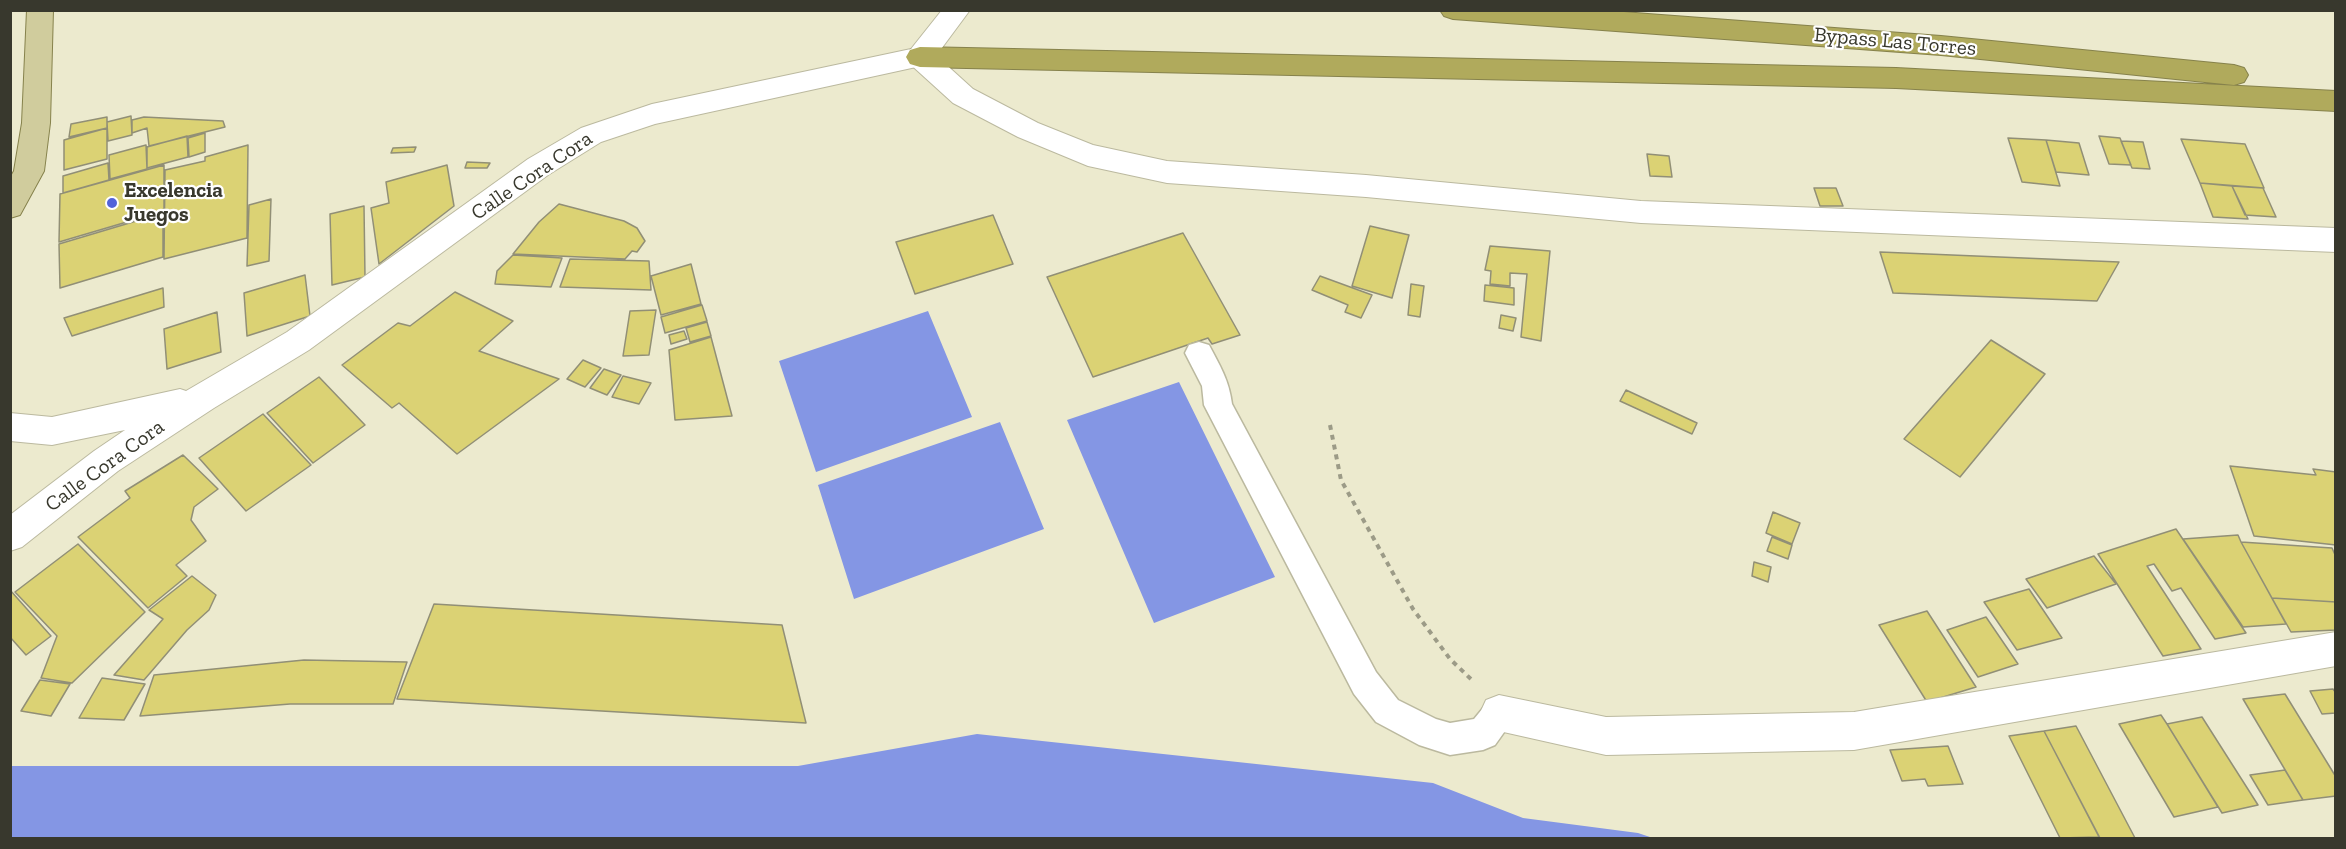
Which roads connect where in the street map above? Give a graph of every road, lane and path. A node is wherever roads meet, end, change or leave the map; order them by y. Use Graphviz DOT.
graph roads {
  1 [pos="40,10"];
  2 [pos="957,10"];
  3 [pos="1453,10"];
  4 [pos="920,57"];
  5 [pos="2336,87"];
  6 [pos="2336,101"];
  7 [pos="10,207"];
  8 [pos="2336,240"];
  9 [pos="1199,352"];
  10 [pos="202,398"];
  11 [pos="1330,425"];
  12 [pos="10,427"];
  13 [pos="10,536"];
  14 [pos="2336,649"];
  15 [pos="1499,714"];
  1 -- 7 [label="main road"];
  2 -- 4 [label="street"];
  3 -- 5 [label="highway, Bypass Las Torres"];
  4 -- 6 [label="highway"];
  4 -- 8 [label="street"];
  4 -- 10 [label="street, Calle Cora Cora"];
  9 -- 15 [label="lane"];
  10 -- 12 [label="street, Calle Cora Cora"];
  10 -- 13 [label="street, Calle Cora Cora"];
  11 -- 15 [label="path"];
  14 -- 15 [label="street"];
}
